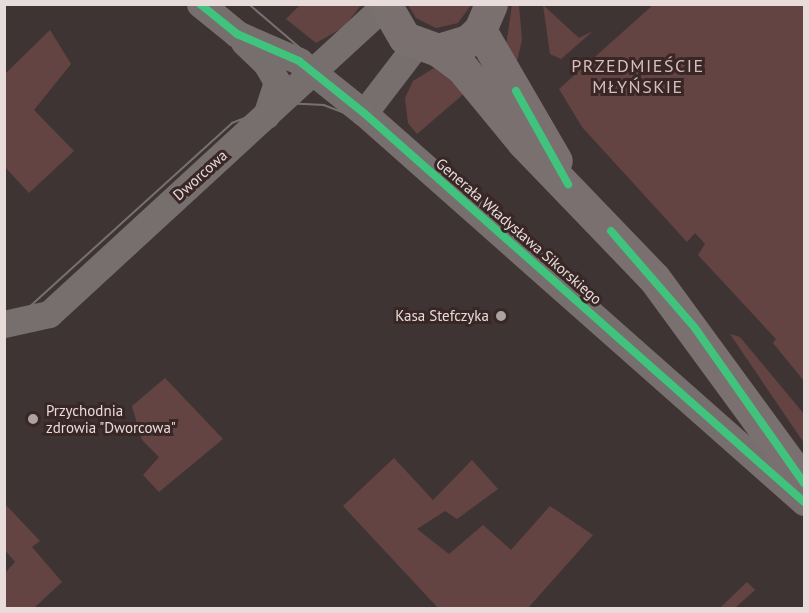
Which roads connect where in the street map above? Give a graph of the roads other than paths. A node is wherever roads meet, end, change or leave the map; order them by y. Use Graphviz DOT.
graph roads {
  1 [pos="200,4"];
  2 [pos="385,5"];
  3 [pos="486,17"];
  4 [pos="226,26"];
  5 [pos="427,47"];
  6 [pos="312,71"];
  7 [pos="364,113"];
  8 [pos="263,118"];
  9 [pos="568,184"];
  10 [pos="4,324"];
  11 [pos="804,483"];
  12 [pos="804,502"];
  1 -- 4 [label="street, Generała Władysława Sikorskiego"];
  2 -- 5 [label="street"];
  2 -- 6 [label="street, Dworcowa"];
  3 -- 5 [label="street"];
  3 -- 9 [label="street"];
  4 -- 6 [label="street, Generała Władysława Sikorskiego"];
  4 -- 8 [label="street"];
  5 -- 7 [label="street"];
  5 -- 9 [label="street"];
  6 -- 7 [label="street, Generała Władysława Sikorskiego"];
  6 -- 8 [label="street, Dworcowa"];
  7 -- 12 [label="street, Generała Władysława Sikorskiego"];
  8 -- 10 [label="street, Dworcowa"];
  9 -- 11 [label="street"];
}
